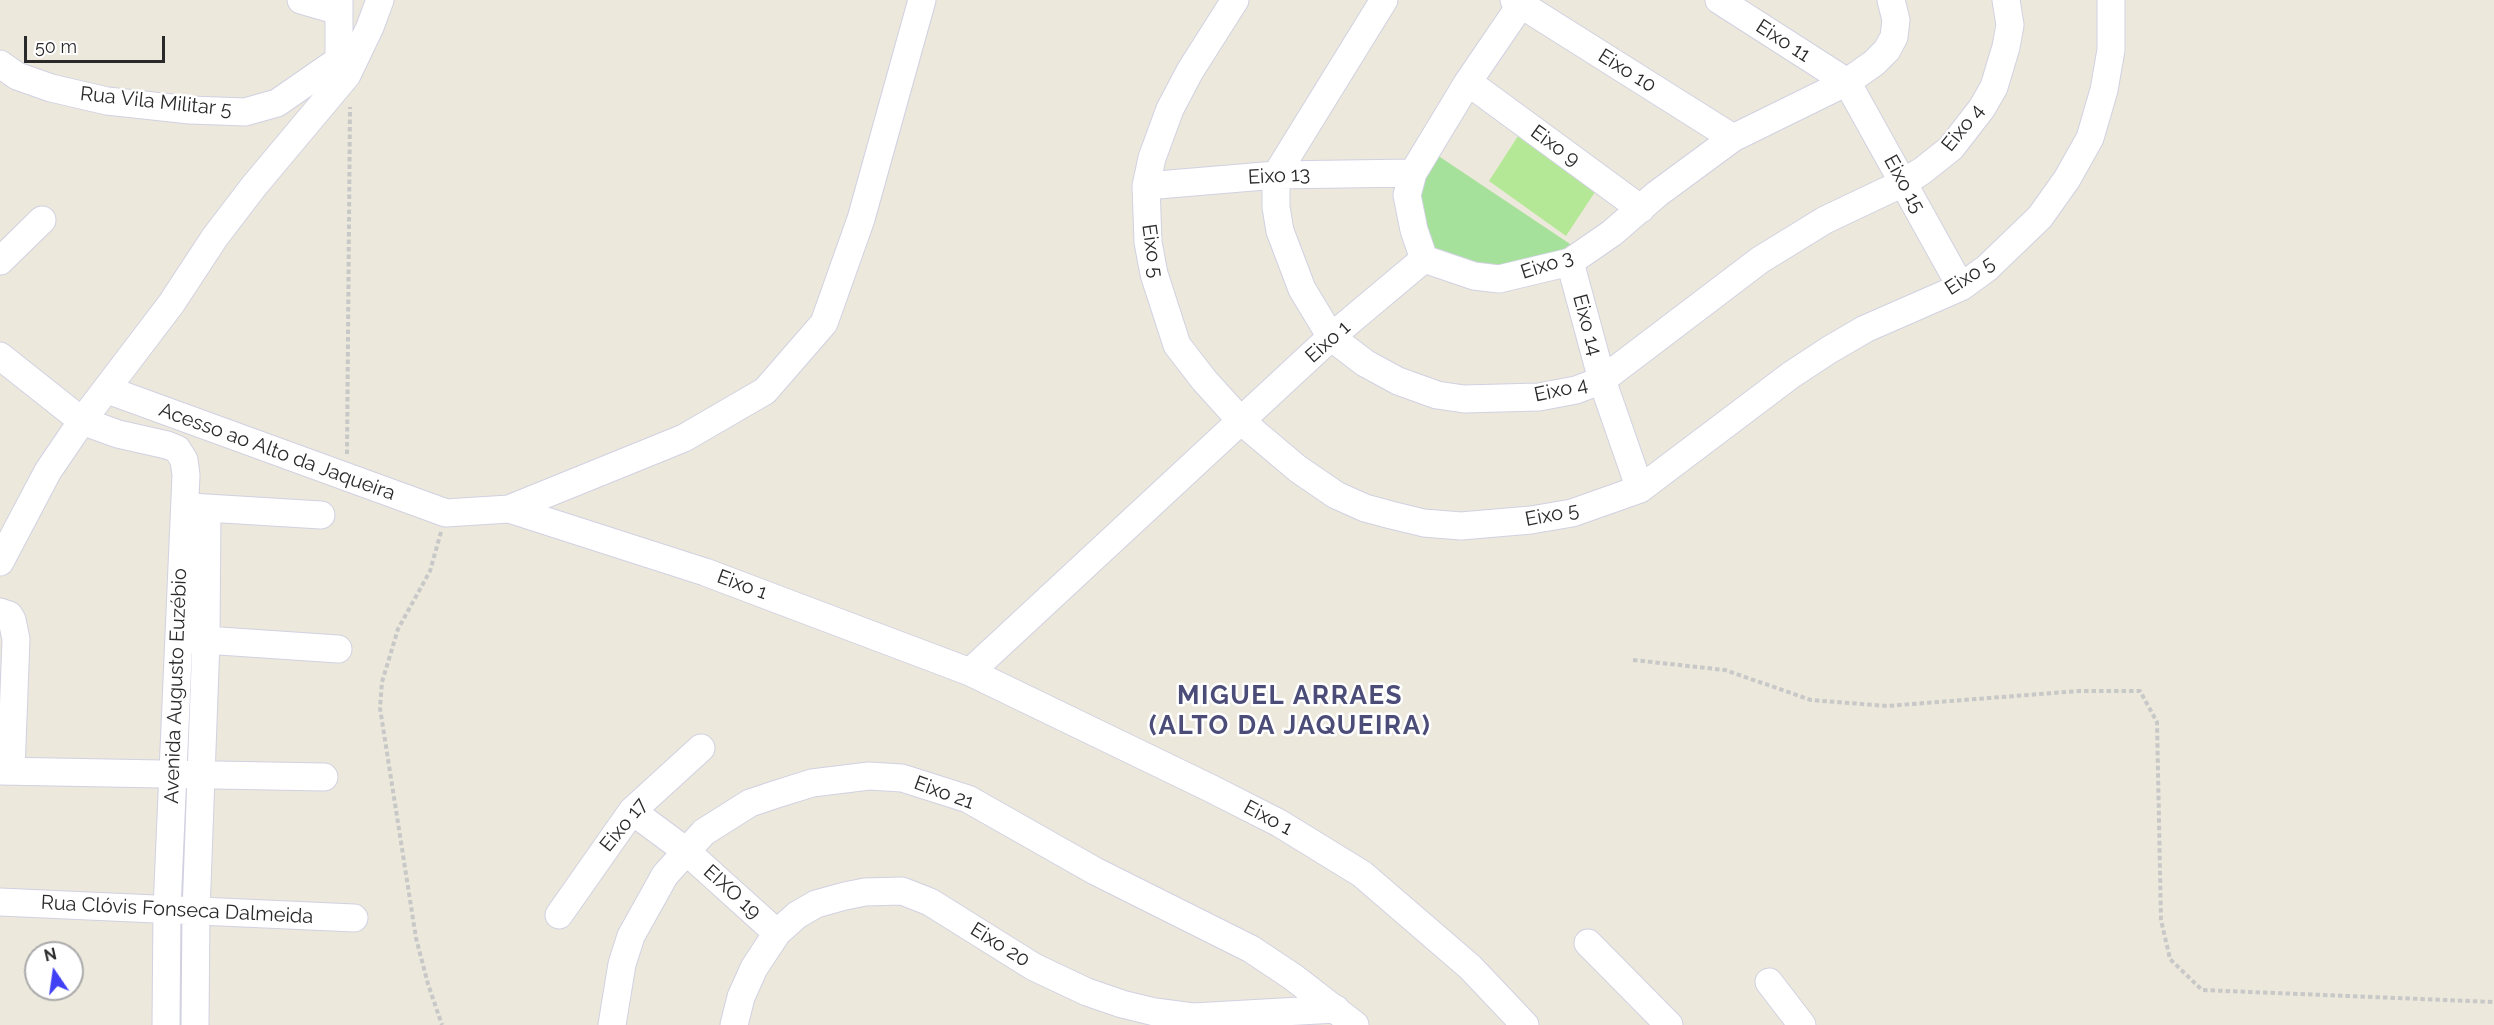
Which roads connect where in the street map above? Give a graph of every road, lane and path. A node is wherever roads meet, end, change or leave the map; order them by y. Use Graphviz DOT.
graph roads {
  1 [pos="301,0"];
  2 [pos="380,0"];
  3 [pos="922,0"];
  4 [pos="1235,0"];
  5 [pos="1384,0"];
  6 [pos="1719,0"];
  7 [pos="1891,0"];
  8 [pos="2006,0"];
  9 [pos="2111,0"];
  10 [pos="1520,1"];
  11 [pos="339,5"];
  12 [pos="0,64"];
  13 [pos="343,67"];
  14 [pos="1468,82"];
  15 [pos="1847,82"];
  16 [pos="1733,138"];
  17 [pos="1413,173"];
  18 [pos="1276,175"];
  19 [pos="1903,183"];
  20 [pos="1146,186"];
  21 [pos="1641,209"];
  22 [pos="42,220"];
  23 [pos="1424,259"];
  24 [pos="0,261"];
  25 [pos="1570,262"];
  26 [pos="1961,287"];
  27 [pos="1332,337"];
  28 [pos="0,356"];
  29 [pos="1602,380"];
  30 [pos="108,390"];
  31 [pos="82,421"];
  32 [pos="1241,421"];
  33 [pos="347,478"];
  34 [pos="1640,489"];
  35 [pos="195,507"];
  36 [pos="509,509"];
  37 [pos="10,511"];
  38 [pos="446,513"];
  39 [pos="321,515"];
  40 [pos="0,562"];
  41 [pos="0,612"];
  42 [pos="178,638"];
  43 [pos="206,641"];
  44 [pos="338,649"];
  45 [pos="1633,660"];
  46 [pos="970,672"];
  47 [pos="701,748"];
  48 [pos="5,771"];
  49 [pos="186,774"];
  50 [pos="324,777"];
  51 [pos="632,811"];
  52 [pos="686,851"];
  53 [pos="0,902"];
  54 [pos="167,909"];
  55 [pos="195,912"];
  56 [pos="559,915"];
  57 [pos="354,918"];
  58 [pos="777,933"];
  59 [pos="1588,943"];
  60 [pos="1769,982"];
  61 [pos="2494,1002"];
  62 [pos="1346,1017"];
  63 [pos="166,1025"];
  64 [pos="195,1025"];
  65 [pos="442,1025"];
  66 [pos="612,1025"];
  67 [pos="734,1025"];
  68 [pos="1526,1025"];
  69 [pos="1669,1025"];
  70 [pos="1802,1025"];
  1 -- 11 [label="street"];
  2 -- 13 [label="street"];
  3 -- 36 [label="street"];
  4 -- 20 [label="street, Eixo 5"];
  5 -- 18 [label="street"];
  6 -- 15 [label="street, Eixo 11"];
  7 -- 15 [label="street, Eixo 3"];
  8 -- 19 [label="street, Eixo 4"];
  9 -- 26 [label="street, Eixo 5"];
  10 -- 14 [label="street"];
  10 -- 16 [label="street, Eixo 10"];
  11 -- 13 [label="street"];
  12 -- 13 [label="street, Rua Vila Militar 5"];
  13 -- 30 [label="street"];
  13 -- 33 [label="path"];
  14 -- 17 [label="street"];
  14 -- 21 [label="street, Eixo 9"];
  15 -- 16 [label="street, Eixo 3"];
  15 -- 19 [label="street, Eixo 15"];
  16 -- 21 [label="street, Eixo 3"];
  17 -- 18 [label="street, Eixo 13"];
  17 -- 23 [label="street"];
  18 -- 20 [label="street, Eixo 13"];
  18 -- 27 [label="street, Eixo 4"];
  19 -- 26 [label="street, Eixo 15"];
  19 -- 29 [label="street, Eixo 4"];
  20 -- 32 [label="street, Eixo 5"];
  21 -- 25 [label="street, Eixo 3"];
  22 -- 24 [label="street"];
  23 -- 25 [label="street, Eixo 3"];
  23 -- 27 [label="street, Eixo 1"];
  25 -- 29 [label="street, Eixo 14"];
  26 -- 34 [label="street, Eixo 5"];
  27 -- 29 [label="street, Eixo 4"];
  27 -- 32 [label="street, Eixo 1"];
  28 -- 31 [label="street"];
  29 -- 34 [label="street, Eixo 14"];
  30 -- 31 [label="street"];
  30 -- 33 [label="street, Acesso ao Alto da Jaqueira"];
  31 -- 35 [label="street, Avenida Augusto Euzébio"];
  31 -- 37 [label="street"];
  32 -- 34 [label="street, Eixo 5"];
  32 -- 46 [label="street, Eixo 1"];
  33 -- 38 [label="street, Acesso ao Alto da Jaqueira"];
  35 -- 39 [label="street"];
  35 -- 42 [label="street, Avenida Augusto Euzébio"];
  35 -- 43 [label="street, Avenida Augusto Euzébio"];
  36 -- 38 [label="street"];
  36 -- 46 [label="street, Eixo 1"];
  37 -- 40 [label="street"];
  38 -- 65 [label="path"];
  41 -- 48 [label="street"];
  42 -- 43 [label="street"];
  42 -- 49 [label="street, Avenida Augusto Euzébio"];
  43 -- 44 [label="street"];
  43 -- 49 [label="street, Avenida Augusto Euzébio"];
  45 -- 61 [label="path"];
  46 -- 68 [label="street, Eixo 1"];
  47 -- 51 [label="street, Eixo 17"];
  48 -- 49 [label="street"];
  49 -- 50 [label="street"];
  49 -- 54 [label="street, Avenida Augusto Euzébio"];
  49 -- 55 [label="street, Avenida Augusto Euzébio"];
  51 -- 52 [label="street, EIXO 19"];
  51 -- 56 [label="street, Eixo 17"];
  52 -- 58 [label="street, EIXO 19"];
  52 -- 62 [label="street, Eixo 21"];
  52 -- 66 [label="street, Eixo 21"];
  53 -- 54 [label="street, Rua Clóvis Fonseca Dalmeida"];
  54 -- 55 [label="street, Rua Clóvis Fonseca Dalmeida"];
  54 -- 63 [label="street, Avenida Augusto Euzébio"];
  55 -- 57 [label="street, Rua Clóvis Fonseca Dalmeida"];
  55 -- 64 [label="street, Avenida Augusto Euzébio"];
  58 -- 62 [label="street, Eixo 20"];
  58 -- 67 [label="street, Eixo 20"];
  59 -- 69 [label="street"];
  60 -- 70 [label="street"];
}
